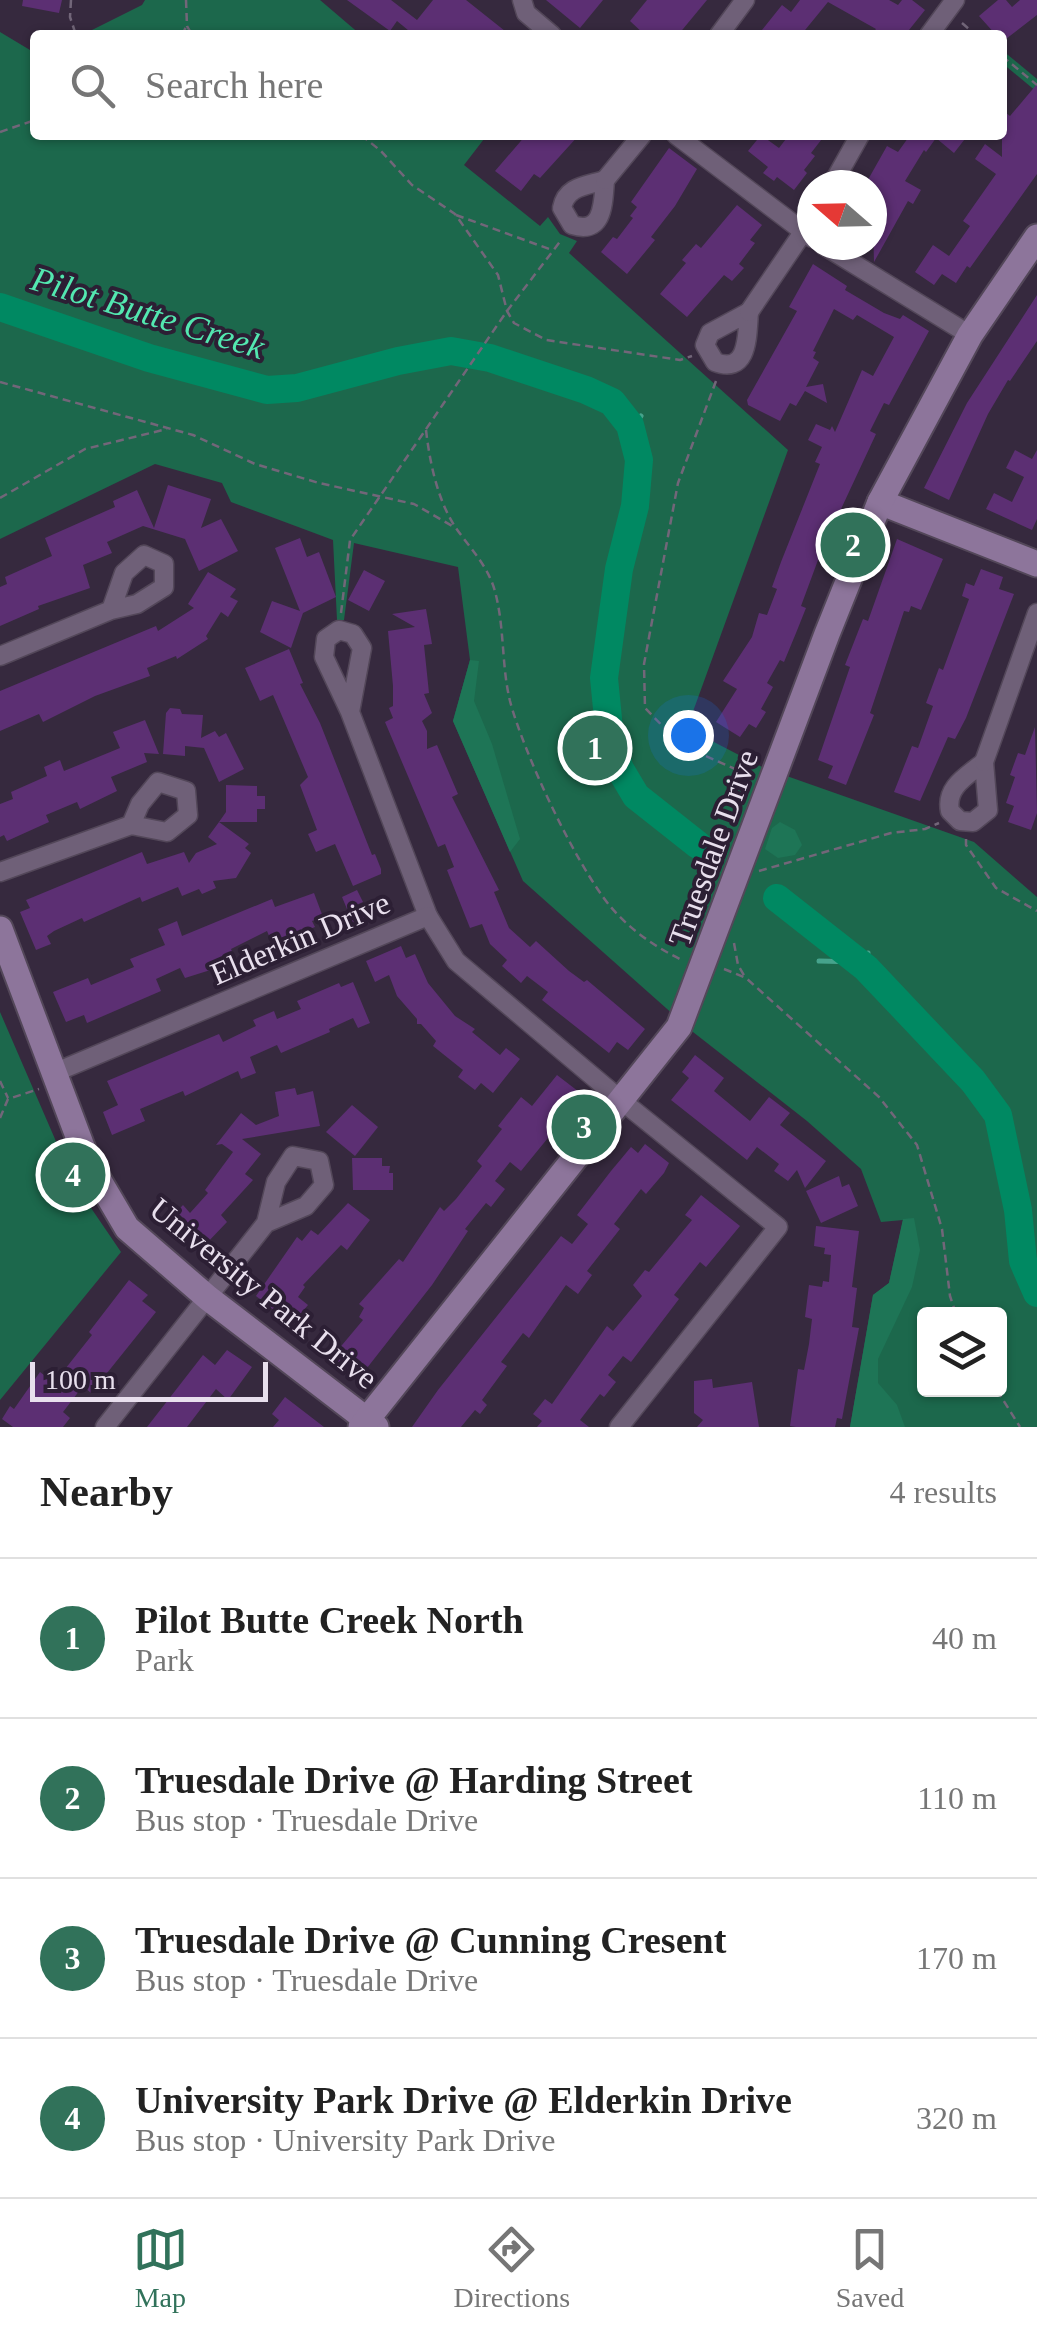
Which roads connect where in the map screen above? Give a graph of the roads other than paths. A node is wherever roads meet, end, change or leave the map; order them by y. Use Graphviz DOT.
graph roads {
  1 [pos="522,0"];
  2 [pos="746,0"];
  3 [pos="954,0"];
  4 [pos="546,30"];
  5 [pos="723,30"];
  6 [pos="933,30"];
  7 [pos="638,140"];
  8 [pos="683,140"];
  9 [pos="857,140"];
  10 [pos="840,170"];
  11 [pos="606,180"];
  12 [pos="797,221"];
  13 [pos="1037,237"];
  14 [pos="797,246"];
  15 [pos="847,260"];
  16 [pos="748,312"];
  17 [pos="970,336"];
  18 [pos="880,502"];
  19 [pos="1037,564"];
  20 [pos="111,610"];
  21 [pos="1037,612"];
  22 [pos="0,656"];
  23 [pos="350,712"];
  24 [pos="984,762"];
  25 [pos="131,825"];
  26 [pos="0,872"];
  27 [pos="428,916"];
  28 [pos="0,929"];
  29 [pos="58,1078"];
  30 [pos="622,1101"];
  31 [pos="266,1223"];
  32 [pos="208,1298"];
  33 [pos="368,1424"];
  34 [pos="106,1427"];
  35 [pos="619,1427"];
  1 -- 4 [label="street"];
  2 -- 5 [label="street"];
  3 -- 6 [label="street"];
  7 -- 11 [label="street"];
  8 -- 12 [label="street"];
  9 -- 10 [label="street"];
  11 -- 11 [label="street"];
  13 -- 17 [label="street, Truesdale Drive"];
  14 -- 16 [label="street"];
  15 -- 17 [label="street"];
  16 -- 16 [label="street"];
  17 -- 18 [label="street, Truesdale Drive"];
  18 -- 19 [label="street"];
  18 -- 30 [label="street, Truesdale Drive"];
  20 -- 22 [label="street"];
  21 -- 24 [label="street"];
  23 -- 23 [label="street"];
  23 -- 27 [label="street"];
  24 -- 24 [label="street"];
  25 -- 26 [label="street"];
  27 -- 29 [label="street, Elderkin Drive"];
  27 -- 30 [label="street, Elderkin Drive"];
  28 -- 29 [label="street, University Park Drive"];
  29 -- 32 [label="street, University Park Drive"];
  30 -- 33 [label="street, Truesdale Drive"];
  30 -- 35 [label="street, Elderkin Drive"];
  31 -- 32 [label="street"];
  32 -- 33 [label="street, University Park Drive"];
  32 -- 34 [label="street"];
}
